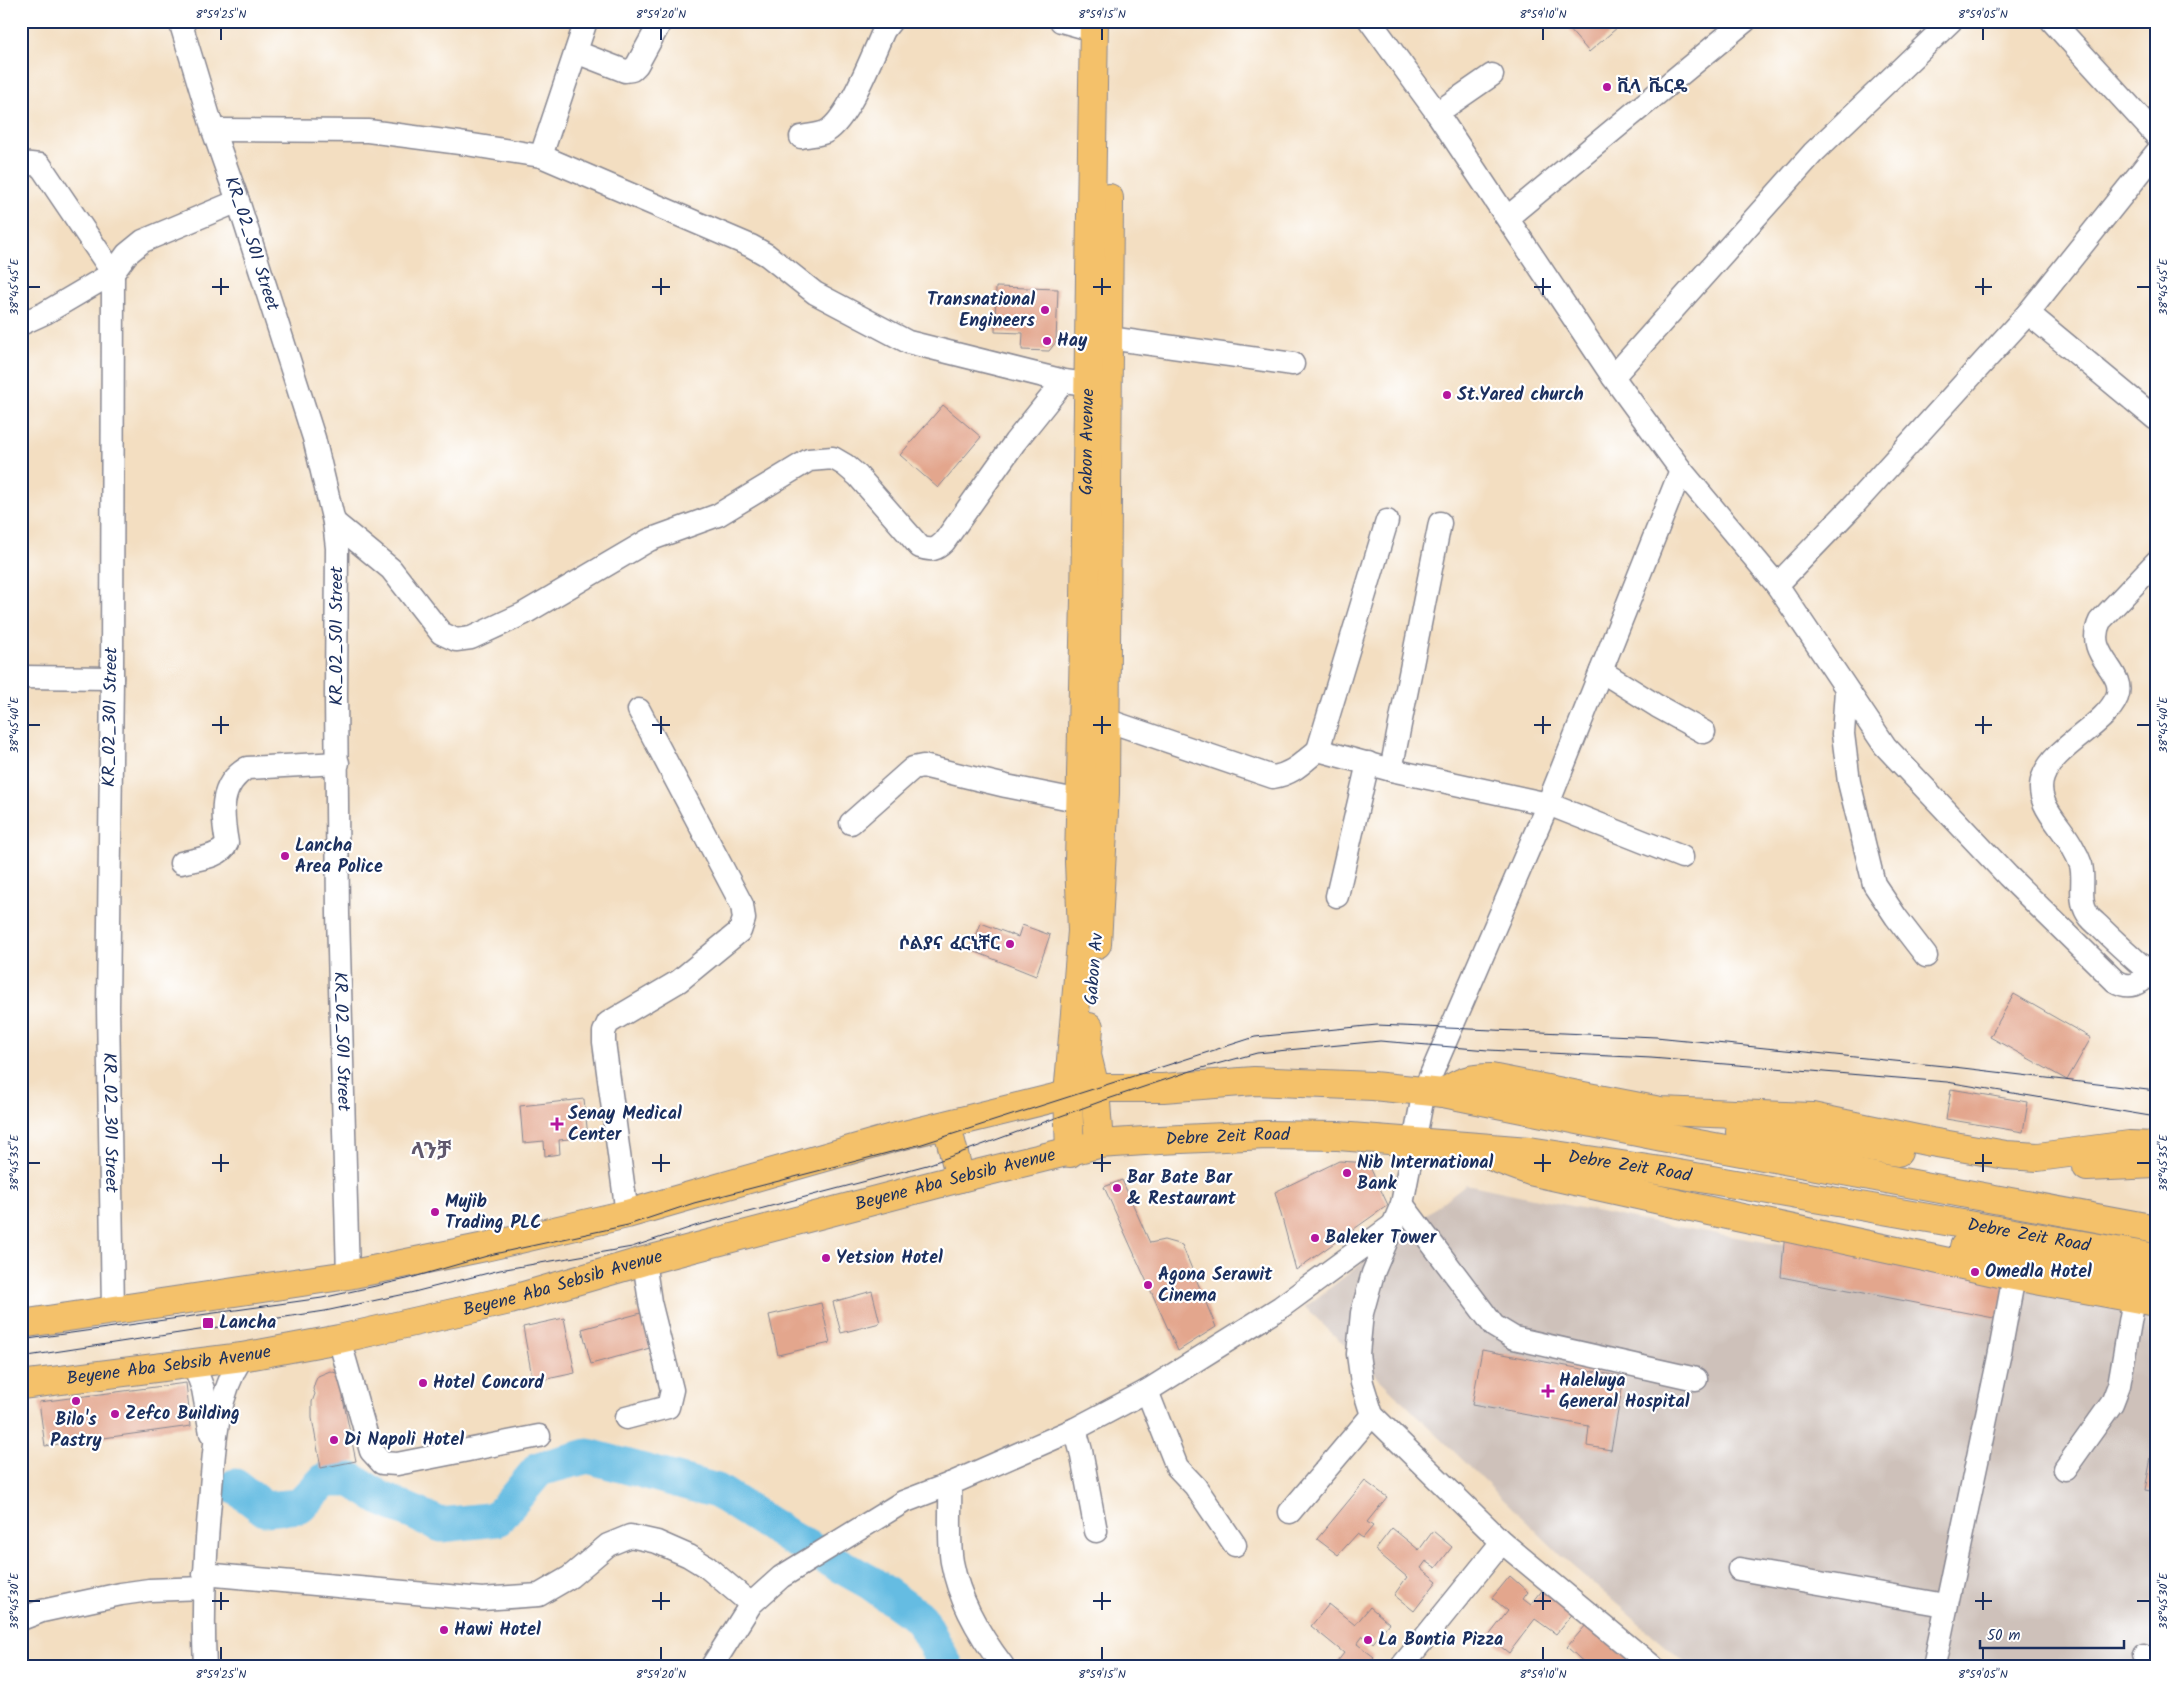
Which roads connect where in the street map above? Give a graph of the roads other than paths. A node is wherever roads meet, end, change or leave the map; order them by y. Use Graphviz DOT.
graph roads {
  1 [pos="180,21"];
  2 [pos="586,21"];
  3 [pos="661,21"];
  4 [pos="891,21"];
  5 [pos="1061,21"];
  6 [pos="1370,21"];
  7 [pos="1745,21"];
  8 [pos="1951,21"];
  9 [pos="2052,21"];
  10 [pos="1099,24"];
  11 [pos="576,52"];
  12 [pos="1492,75"];
  13 [pos="1437,113"];
  14 [pos="213,130"];
  15 [pos="2156,135"];
  16 [pos="801,137"];
  17 [pos="2156,152"];
  18 [pos="541,156"];
  19 [pos="21,164"];
  20 [pos="238,201"];
  21 [pos="1508,217"];
  22 [pos="113,273"];
  23 [pos="2028,313"];
  24 [pos="21,324"];
  25 [pos="1109,338"];
  26 [pos="1293,364"];
  27 [pos="1613,376"];
  28 [pos="1087,383"];
  29 [pos="2156,419"];
  30 [pos="1681,470"];
  31 [pos="1387,521"];
  32 [pos="334,522"];
  33 [pos="1440,523"];
  34 [pos="2156,562"];
  35 [pos="1777,585"];
  36 [pos="1601,671"];
  37 [pos="21,677"];
  38 [pos="112,678"];
  39 [pos="1846,690"];
  40 [pos="639,710"];
  41 [pos="1106,720"];
  42 [pos="1704,732"];
  43 [pos="1318,750"];
  44 [pos="338,763"];
  45 [pos="1368,763"];
  46 [pos="1391,770"];
  47 [pos="1093,797"];
  48 [pos="1548,804"];
  49 [pos="851,823"];
  50 [pos="1682,857"];
  51 [pos="1079,862"];
  52 [pos="181,863"];
  53 [pos="1337,896"];
  54 [pos="1926,956"];
  55 [pos="2154,973"];
  56 [pos="1095,1088"];
  57 [pos="1434,1092"];
  58 [pos="1068,1095"];
  59 [pos="947,1126"];
  60 [pos="1415,1141"];
  61 [pos="1682,1141"];
  62 [pos="1099,1144"];
  63 [pos="1456,1144"];
  64 [pos="2156,1146"];
  65 [pos="1070,1153"];
  66 [pos="2156,1164"];
  67 [pos="1661,1171"];
  68 [pos="960,1178"];
  69 [pos="627,1214"];
  70 [pos="1398,1214"];
  71 [pos="2156,1229"];
  72 [pos="2156,1258"];
  73 [pos="644,1261"];
  74 [pos="348,1275"];
  75 [pos="2014,1276"];
  76 [pos="2156,1282"];
  77 [pos="2145,1300"];
  78 [pos="113,1310"];
  79 [pos="21,1324"];
  80 [pos="339,1339"];
  81 [pos="242,1357"];
  82 [pos="193,1362"];
  83 [pos="1696,1379"];
  84 [pos="21,1385"];
  85 [pos="1147,1391"];
  86 [pos="1372,1415"];
  87 [pos="626,1418"];
  88 [pos="1075,1429"];
  89 [pos="539,1436"];
  90 [pos="214,1462"];
  91 [pos="2065,1469"];
  92 [pos="950,1484"];
  93 [pos="1290,1512"];
  94 [pos="1096,1531"];
  95 [pos="1502,1542"];
  96 [pos="1235,1545"];
  97 [pos="1739,1569"];
  98 [pos="204,1581"];
  99 [pos="751,1604"];
  100 [pos="1945,1605"];
  101 [pos="21,1619"];
  102 [pos="205,1666"];
  103 [pos="712,1666"];
  104 [pos="1003,1666"];
  105 [pos="1402,1666"];
  106 [pos="1652,1666"];
  107 [pos="1934,1666"];
  1 -- 14 [label="street, KR_02_501 Street"];
  2 -- 11 [label="street"];
  3 -- 11 [label="street"];
  4 -- 16 [label="street"];
  5 -- 10 [label="street"];
  6 -- 13 [label="street"];
  7 -- 21 [label="street"];
  8 -- 27 [label="street"];
  9 -- 15 [label="street"];
  10 -- 25 [label="main road, Gabon Avenue"];
  10 -- 28 [label="main road, Gabon Avenue"];
  11 -- 18 [label="street"];
  12 -- 13 [label="street"];
  13 -- 21 [label="street"];
  14 -- 18 [label="street"];
  14 -- 20 [label="street, KR_02_501 Street"];
  17 -- 23 [label="street"];
  18 -- 28 [label="street"];
  19 -- 22 [label="street"];
  20 -- 22 [label="street"];
  20 -- 32 [label="street, KR_02_501 Street"];
  21 -- 27 [label="street"];
  22 -- 24 [label="street"];
  22 -- 38 [label="street, KR_02_301 Street"];
  23 -- 29 [label="street"];
  23 -- 35 [label="street"];
  25 -- 26 [label="street"];
  25 -- 28 [label="main road, Gabon Avenue"];
  27 -- 30 [label="street"];
  28 -- 32 [label="street"];
  28 -- 41 [label="main road, Gabon Avenue"];
  28 -- 47 [label="main road, Gabon Avenue"];
  30 -- 35 [label="street"];
  30 -- 36 [label="street"];
  31 -- 43 [label="street"];
  32 -- 44 [label="street, KR_02_501 Street"];
  33 -- 46 [label="street"];
  34 -- 55 [label="street"];
  35 -- 39 [label="street"];
  36 -- 42 [label="street"];
  36 -- 48 [label="street"];
  37 -- 38 [label="street"];
  38 -- 78 [label="street, KR_02_301 Street"];
  39 -- 54 [label="street"];
  39 -- 55 [label="street"];
  40 -- 69 [label="street"];
  41 -- 43 [label="street"];
  41 -- 47 [label="main road, Gabon Avenue"];
  43 -- 45 [label="street"];
  44 -- 52 [label="street"];
  44 -- 74 [label="street, KR_02_501 Street"];
  45 -- 46 [label="street"];
  45 -- 53 [label="street"];
  46 -- 48 [label="street"];
  47 -- 49 [label="street"];
  47 -- 51 [label="main road, Gabon Avenue"];
  47 -- 56 [label="main road, Gabon Av"];
  48 -- 50 [label="street"];
  48 -- 57 [label="street"];
  51 -- 58 [label="main road, Gabon Av"];
  56 -- 57 [label="main road"];
  56 -- 58 [label="main road"];
  56 -- 62 [label="main road, Gabon Av"];
  57 -- 60 [label="street"];
  57 -- 61 [label="main road"];
  57 -- 64 [label="main road"];
  58 -- 59 [label="main road"];
  58 -- 65 [label="main road, Gabon Av"];
  59 -- 68 [label="main road"];
  59 -- 69 [label="main road"];
  60 -- 62 [label="main road, Debre Zeit Road"];
  60 -- 63 [label="main road, Debre Zeit Road"];
  60 -- 70 [label="street"];
  61 -- 66 [label="main road"];
  61 -- 71 [label="main road"];
  62 -- 65 [label="main road, Beyene Aba Sebsib Avenue"];
  63 -- 67 [label="main road, Debre Zeit Road"];
  63 -- 75 [label="main road"];
  65 -- 68 [label="main road, Beyene Aba Sebsib Avenue"];
  67 -- 72 [label="main road, Debre Zeit Road"];
  67 -- 76 [label="main road"];
  68 -- 73 [label="main road, Beyene Aba Sebsib Avenue"];
  69 -- 74 [label="main road"];
  70 -- 83 [label="street"];
  70 -- 85 [label="street"];
  70 -- 86 [label="street"];
  73 -- 80 [label="main road, Beyene Aba Sebsib Avenue"];
  73 -- 87 [label="street"];
  74 -- 78 [label="main road"];
  75 -- 77 [label="main road"];
  75 -- 100 [label="street"];
  77 -- 91 [label="street"];
  78 -- 79 [label="main road"];
  80 -- 81 [label="main road, Beyene Aba Sebsib Avenue"];
  80 -- 89 [label="street"];
  81 -- 82 [label="main road, Beyene Aba Sebsib Avenue"];
  81 -- 90 [label="street"];
  82 -- 84 [label="main road, Beyene Aba Sebsib Avenue"];
  82 -- 90 [label="street"];
  85 -- 88 [label="street"];
  85 -- 96 [label="street"];
  86 -- 93 [label="street"];
  86 -- 95 [label="street"];
  88 -- 92 [label="street"];
  88 -- 94 [label="street"];
  90 -- 98 [label="street"];
  92 -- 99 [label="street"];
  92 -- 104 [label="street"];
  95 -- 105 [label="street"];
  95 -- 106 [label="street"];
  97 -- 100 [label="street"];
  98 -- 99 [label="street"];
  98 -- 101 [label="street"];
  98 -- 102 [label="street"];
  99 -- 103 [label="street"];
  100 -- 107 [label="street"];
}
